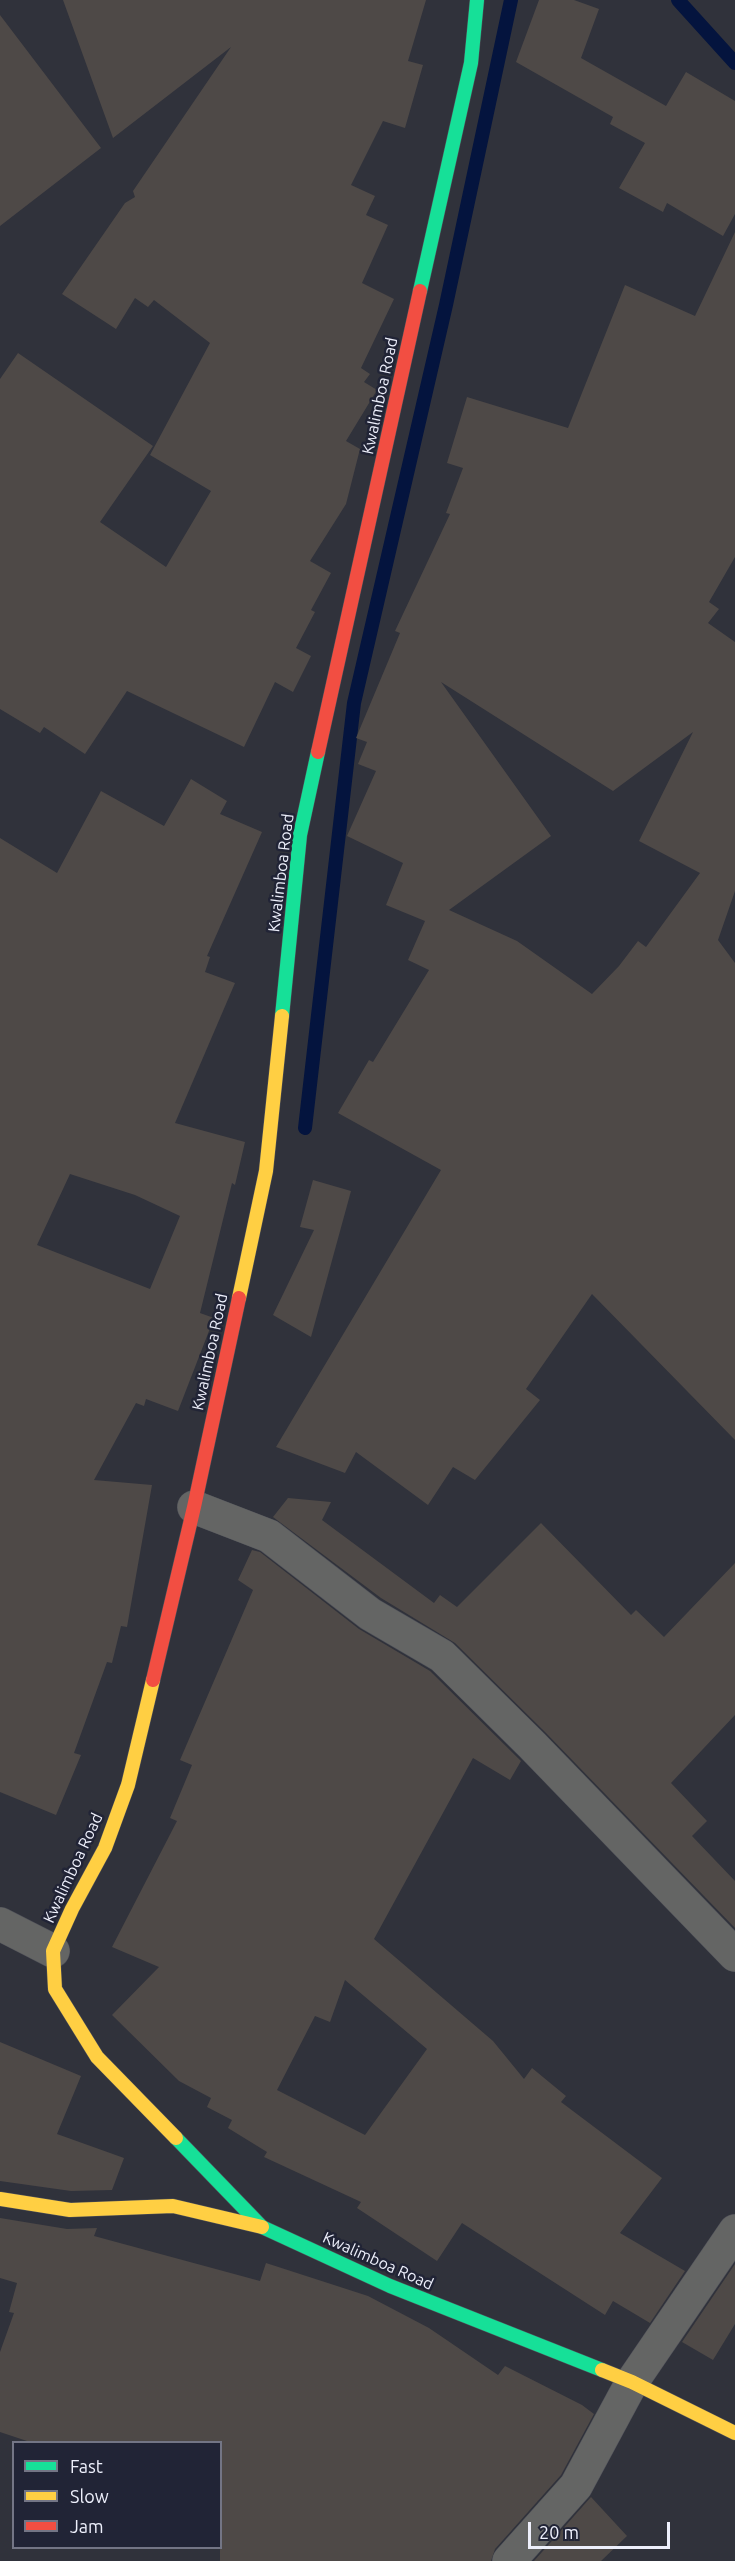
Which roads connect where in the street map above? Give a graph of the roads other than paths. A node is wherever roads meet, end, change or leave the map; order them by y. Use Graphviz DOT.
graph roads {
  1 [pos="477,0"];
  2 [pos="194,1507"];
  3 [pos="0,1924"];
  4 [pos="53,1951"];
  5 [pos="735,1955"];
  6 [pos="0,2199"];
  7 [pos="262,2227"];
  8 [pos="735,2231"];
  9 [pos="632,2382"];
  10 [pos="735,2433"];
  11 [pos="509,2561"];
  1 -- 2 [label="street, Kwalimboa Road"];
  2 -- 4 [label="street, Kwalimboa Road"];
  2 -- 5 [label="street"];
  3 -- 4 [label="street"];
  4 -- 7 [label="street, Kwalimboa Road"];
  6 -- 7 [label="street"];
  7 -- 9 [label="street, Kwalimboa Road"];
  8 -- 9 [label="street"];
  9 -- 10 [label="street, Kwalimboa Road"];
  9 -- 11 [label="street"];
}
